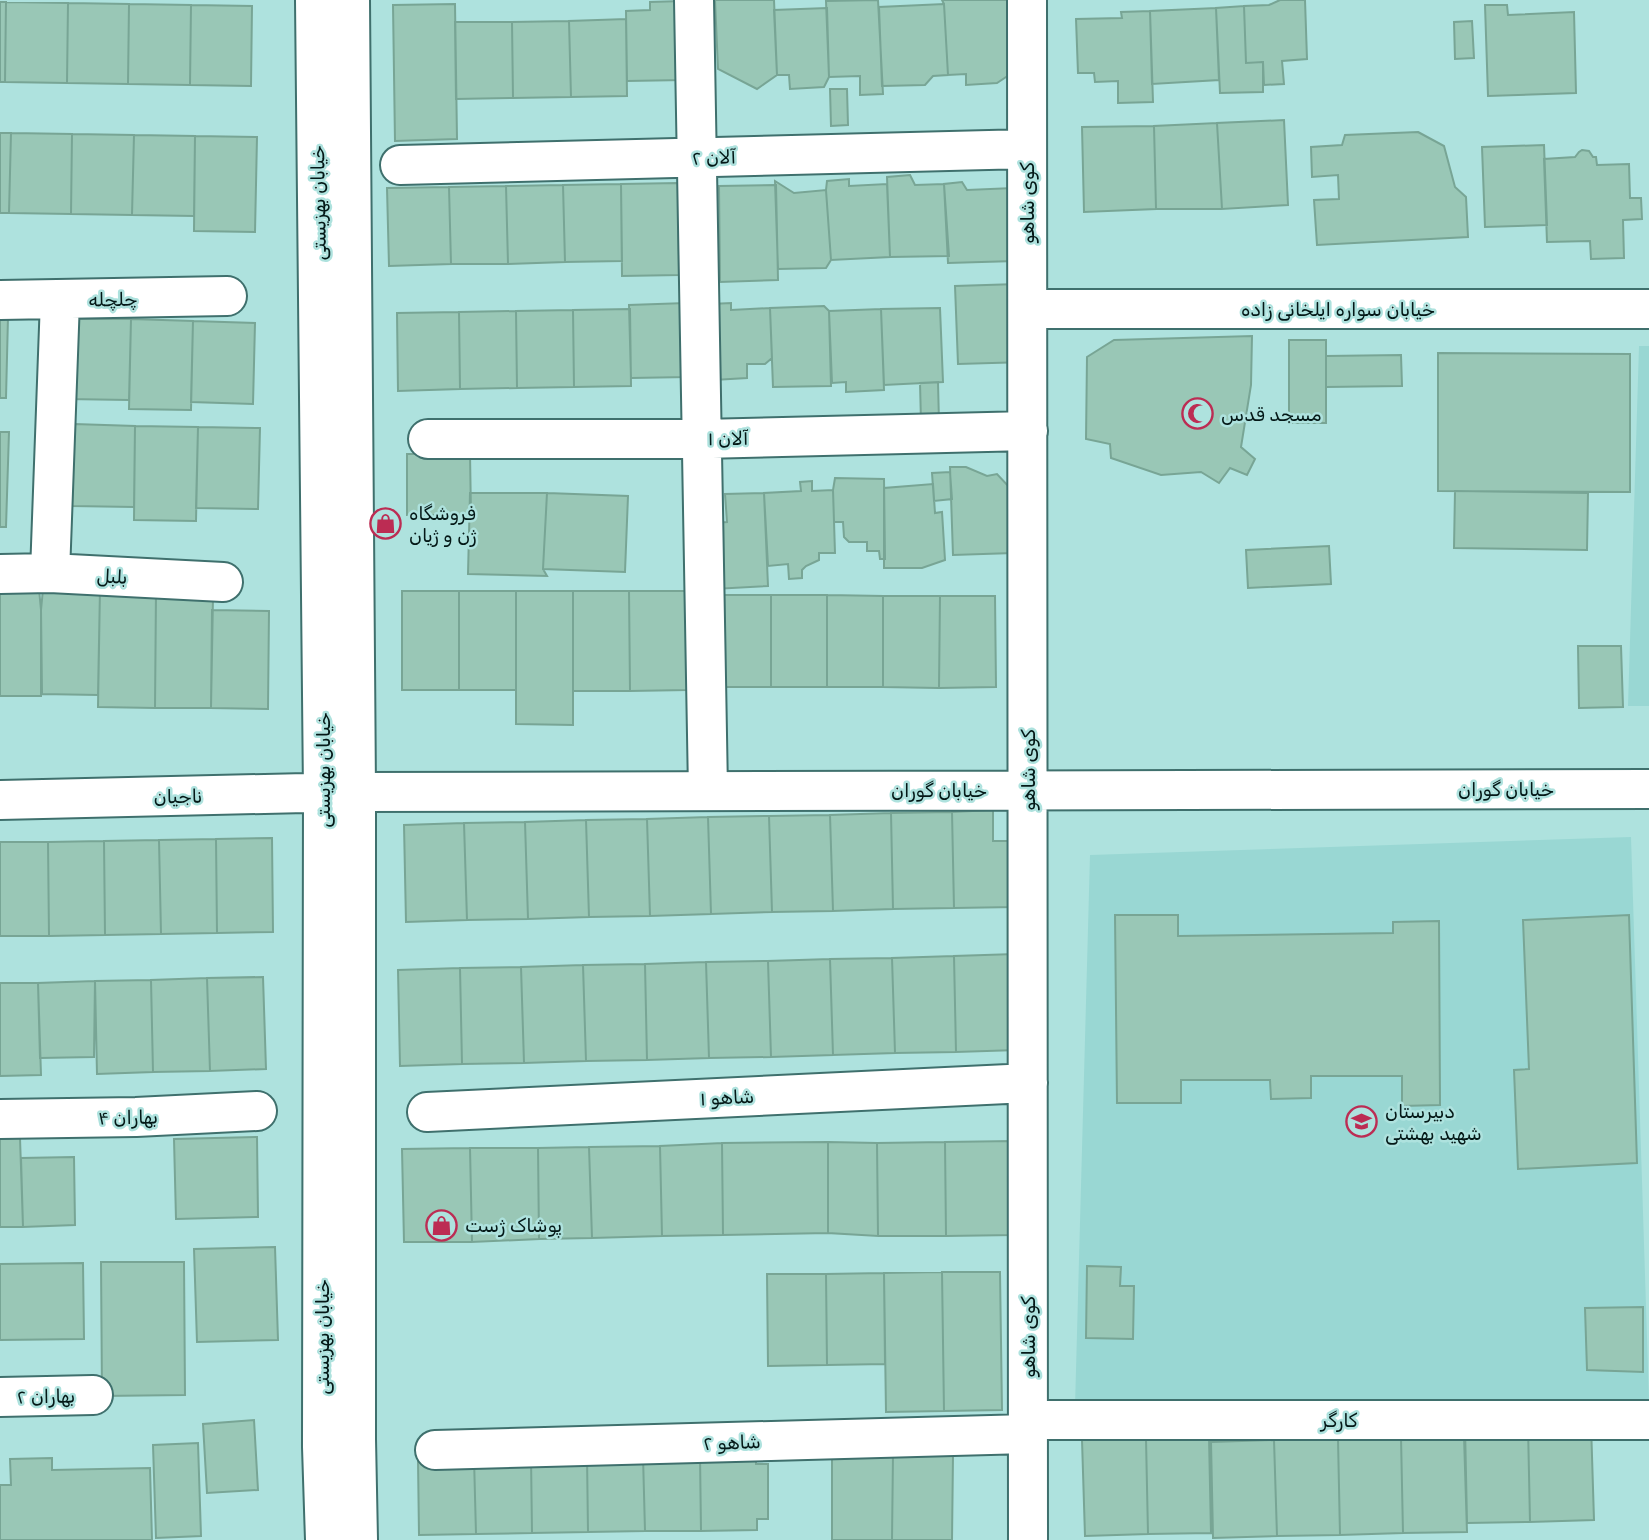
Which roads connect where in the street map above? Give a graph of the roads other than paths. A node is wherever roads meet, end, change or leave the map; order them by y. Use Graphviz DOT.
graph roads {
  1 [pos="315,0"];
  2 [pos="349,0"];
  3 [pos="694,0"];
  4 [pos="1027,0"];
  5 [pos="1027,149"];
  6 [pos="697,158"];
  7 [pos="400,165"];
  8 [pos="227,296"];
  9 [pos="0,300"];
  10 [pos="60,300"];
  11 [pos="1028,309"];
  12 [pos="1649,309"];
  13 [pos="1028,431"];
  14 [pos="428,439"];
  15 [pos="702,439"];
  16 [pos="0,573"];
  17 [pos="50,573"];
  18 [pos="223,582"];
  19 [pos="1649,789"];
  20 [pos="1028,790"];
  21 [pos="708,791"];
  22 [pos="340,792"];
  23 [pos="0,800"];
  24 [pos="1028,1083"];
  25 [pos="257,1111"];
  26 [pos="427,1112"];
  27 [pos="0,1119"];
  28 [pos="93,1395"];
  29 [pos="0,1396"];
  30 [pos="1649,1420"];
  31 [pos="1028,1427"];
  32 [pos="435,1450"];
  33 [pos="326,1540"];
  34 [pos="358,1540"];
  35 [pos="1028,1540"];
  1 -- 22 [label="street, خیابان بهزیستی"];
  2 -- 22 [label="street, خیابان بهزیستی"];
  3 -- 6 [label="street"];
  4 -- 5 [label="street, کوی شاهو"];
  5 -- 6 [label="street, آلان ۲"];
  5 -- 11 [label="street, کوی شاهو"];
  6 -- 7 [label="street, آلان ۲"];
  6 -- 15 [label="street"];
  8 -- 10 [label="street, چلچله"];
  9 -- 10 [label="street, چلچله"];
  10 -- 17 [label="street"];
  11 -- 12 [label="street, خیابان سواره ایلخانی زاده"];
  11 -- 13 [label="street, کوی شاهو"];
  13 -- 15 [label="street, آلان ۱"];
  13 -- 20 [label="street, کوی شاهو"];
  14 -- 15 [label="street, آلان ۱"];
  15 -- 21 [label="street"];
  16 -- 17 [label="street, بلبل"];
  17 -- 18 [label="street, بلبل"];
  19 -- 20 [label="street, خیابان گوران"];
  20 -- 21 [label="street, خیابان گوران"];
  20 -- 24 [label="street, کوی شاهو"];
  21 -- 22 [label="street, خیابان گوران"];
  22 -- 23 [label="street, ناجیان"];
  22 -- 33 [label="street, خیابان بهزیستی"];
  22 -- 34 [label="street, خیابان بهزیستی"];
  24 -- 26 [label="street, شاهو ۱"];
  24 -- 31 [label="street, کوی شاهو"];
  25 -- 27 [label="street, بهاران ۴"];
  28 -- 29 [label="street, بهاران ۲"];
  30 -- 31 [label="street, کارگر"];
  31 -- 32 [label="street, شاهو ۲"];
  31 -- 35 [label="street, کوی شاهو"];
}
